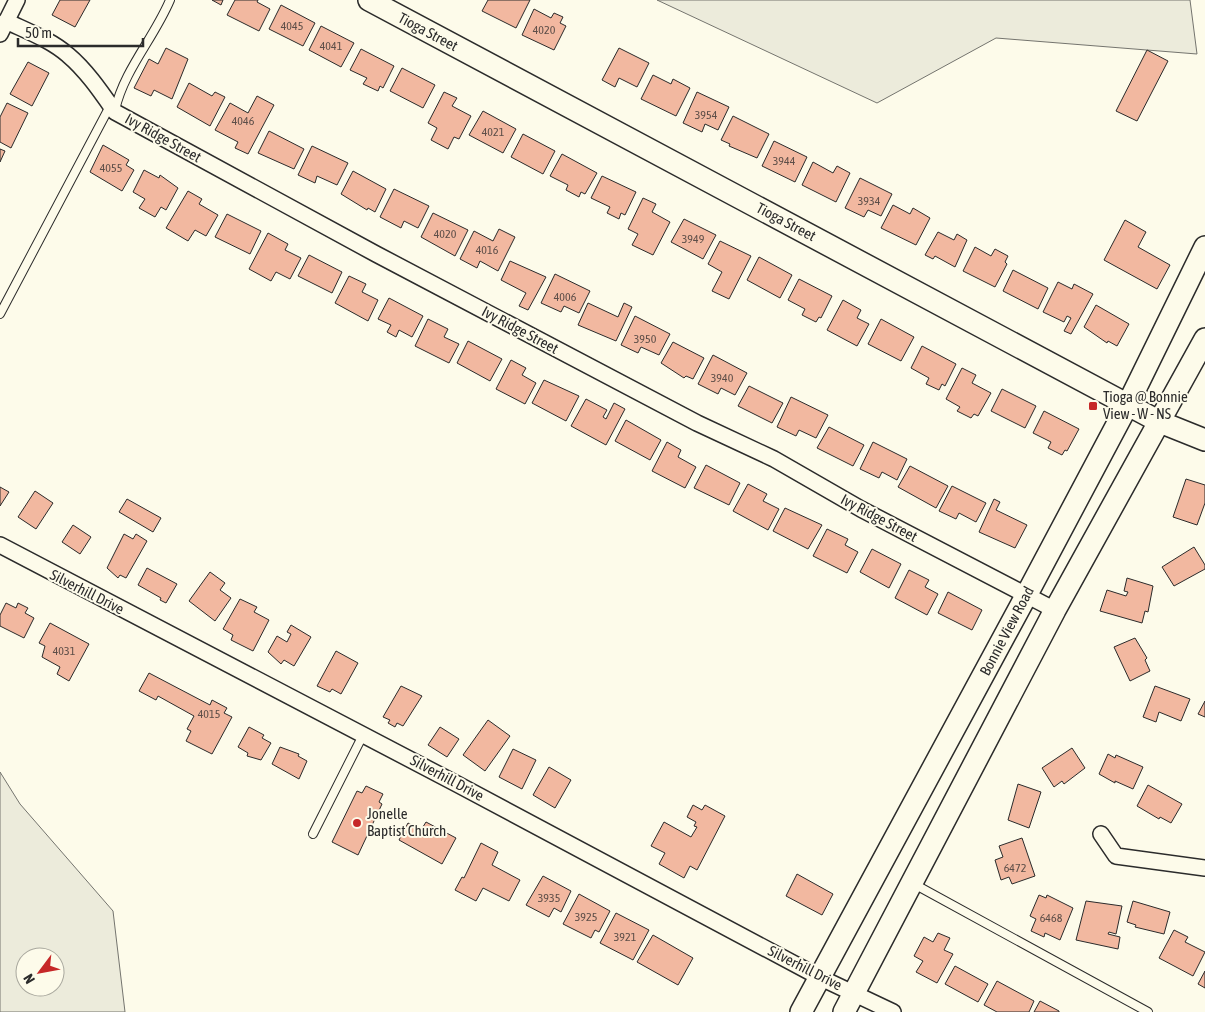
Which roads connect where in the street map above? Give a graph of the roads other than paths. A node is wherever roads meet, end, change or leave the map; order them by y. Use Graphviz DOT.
graph roads {
  1 [pos="17,0"];
  2 [pos="170,0"];
  3 [pos="368,0"];
  4 [pos="3,28"];
  5 [pos="113,109"];
  6 [pos="1205,247"];
  7 [pos="0,314"];
  8 [pos="1205,339"];
  9 [pos="1128,404"];
  10 [pos="1160,422"];
  11 [pos="1205,440"];
  12 [pos="0,545"];
  13 [pos="1026,596"];
  14 [pos="1055,610"];
  15 [pos="363,735"];
  16 [pos="313,834"];
  17 [pos="1101,834"];
  18 [pos="1205,868"];
  19 [pos="912,883"];
  20 [pos="820,977"];
  21 [pos="854,993"];
  22 [pos="801,1012"];
  23 [pos="844,1012"];
  24 [pos="893,1012"];
  25 [pos="1148,1012"];
  1 -- 4 [label="street"];
  2 -- 5 [label="lane"];
  3 -- 9 [label="main road, Tioga Street"];
  4 -- 5 [label="street, Ivy Ridge Street"];
  5 -- 7 [label="lane"];
  5 -- 13 [label="street, Ivy Ridge Street"];
  6 -- 9 [label="main road, Bonnie View Road"];
  8 -- 10 [label="main road"];
  9 -- 10 [label="main road, Tioga Street"];
  9 -- 13 [label="main road, Bonnie View Road"];
  10 -- 11 [label="main road, Tioga Street"];
  10 -- 14 [label="main road"];
  12 -- 15 [label="street, Silverhill Drive"];
  13 -- 14 [label="street, Ivy Ridge Street"];
  13 -- 20 [label="main road, Bonnie View Road"];
  14 -- 19 [label="main road"];
  15 -- 16 [label="lane"];
  15 -- 20 [label="street, Silverhill Drive"];
  17 -- 18 [label="street"];
  19 -- 21 [label="main road"];
  19 -- 25 [label="lane"];
  20 -- 21 [label="street, Silverhill Drive"];
  20 -- 22 [label="main road, Bonnie View Road"];
  21 -- 23 [label="main road"];
  21 -- 24 [label="street, Silverhill Drive"];
}
